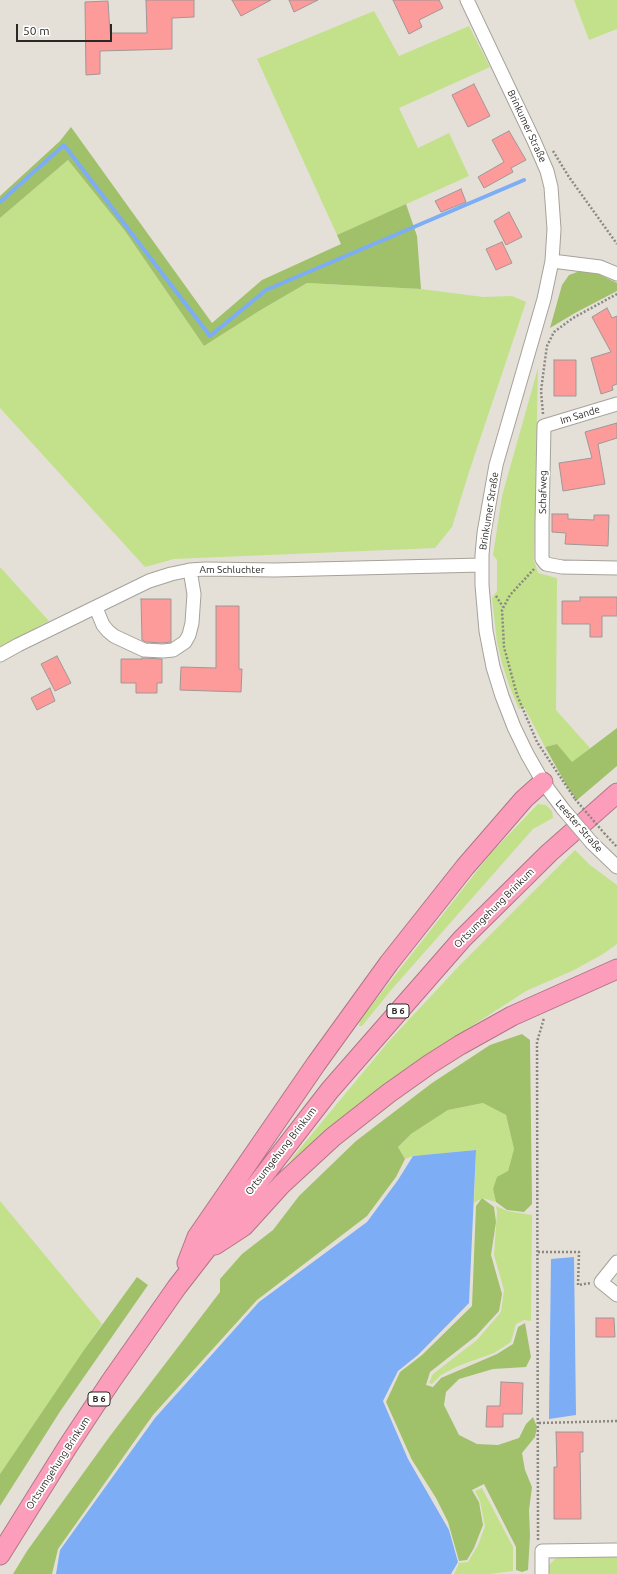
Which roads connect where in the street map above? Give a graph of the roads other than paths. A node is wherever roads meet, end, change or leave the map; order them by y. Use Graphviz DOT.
graph roads {
  1 [pos="467,0"];
  2 [pos="552,261"];
  3 [pos="617,274"];
  4 [pos="617,404"];
  5 [pos="544,426"];
  6 [pos="482,565"];
  7 [pos="617,568"];
  8 [pos="190,570"];
  9 [pos="96,608"];
  10 [pos="0,655"];
  11 [pos="543,782"];
  12 [pos="617,793"];
  13 [pos="617,867"];
  14 [pos="617,969"];
  15 [pos="204,1252"];
  16 [pos="617,1262"];
  17 [pos="177,1287"];
  18 [pos="617,1295"];
  19 [pos="617,1550"];
  20 [pos="0,1555"];
  21 [pos="542,1574"];
  1 -- 2 [label="street, Brinkumer Straße"];
  2 -- 3 [label="street"];
  2 -- 6 [label="street, Brinkumer Straße"];
  4 -- 5 [label="street, Im Sande"];
  5 -- 7 [label="street, Schafweg"];
  6 -- 8 [label="street, Am Schluchter"];
  6 -- 11 [label="street, Brinkumer Straße"];
  8 -- 9 [label="street, Am Schluchter"];
  8 -- 9 [label="street"];
  9 -- 10 [label="street, Am Schluchter"];
  11 -- 13 [label="street, Leester Straße, bridge"];
  11 -- 17 [label="highway, B 6"];
  12 -- 15 [label="highway, Ortsumgehung Brinkum / B 6"];
  14 -- 15 [label="highway, B 6"];
  15 -- 17 [label="highway, Ortsumgehung Brinkum / B 6"];
  16 -- 18 [label="street"];
  17 -- 20 [label="highway, Ortsumgehung Brinkum / B 6"];
  19 -- 21 [label="street"];
}
